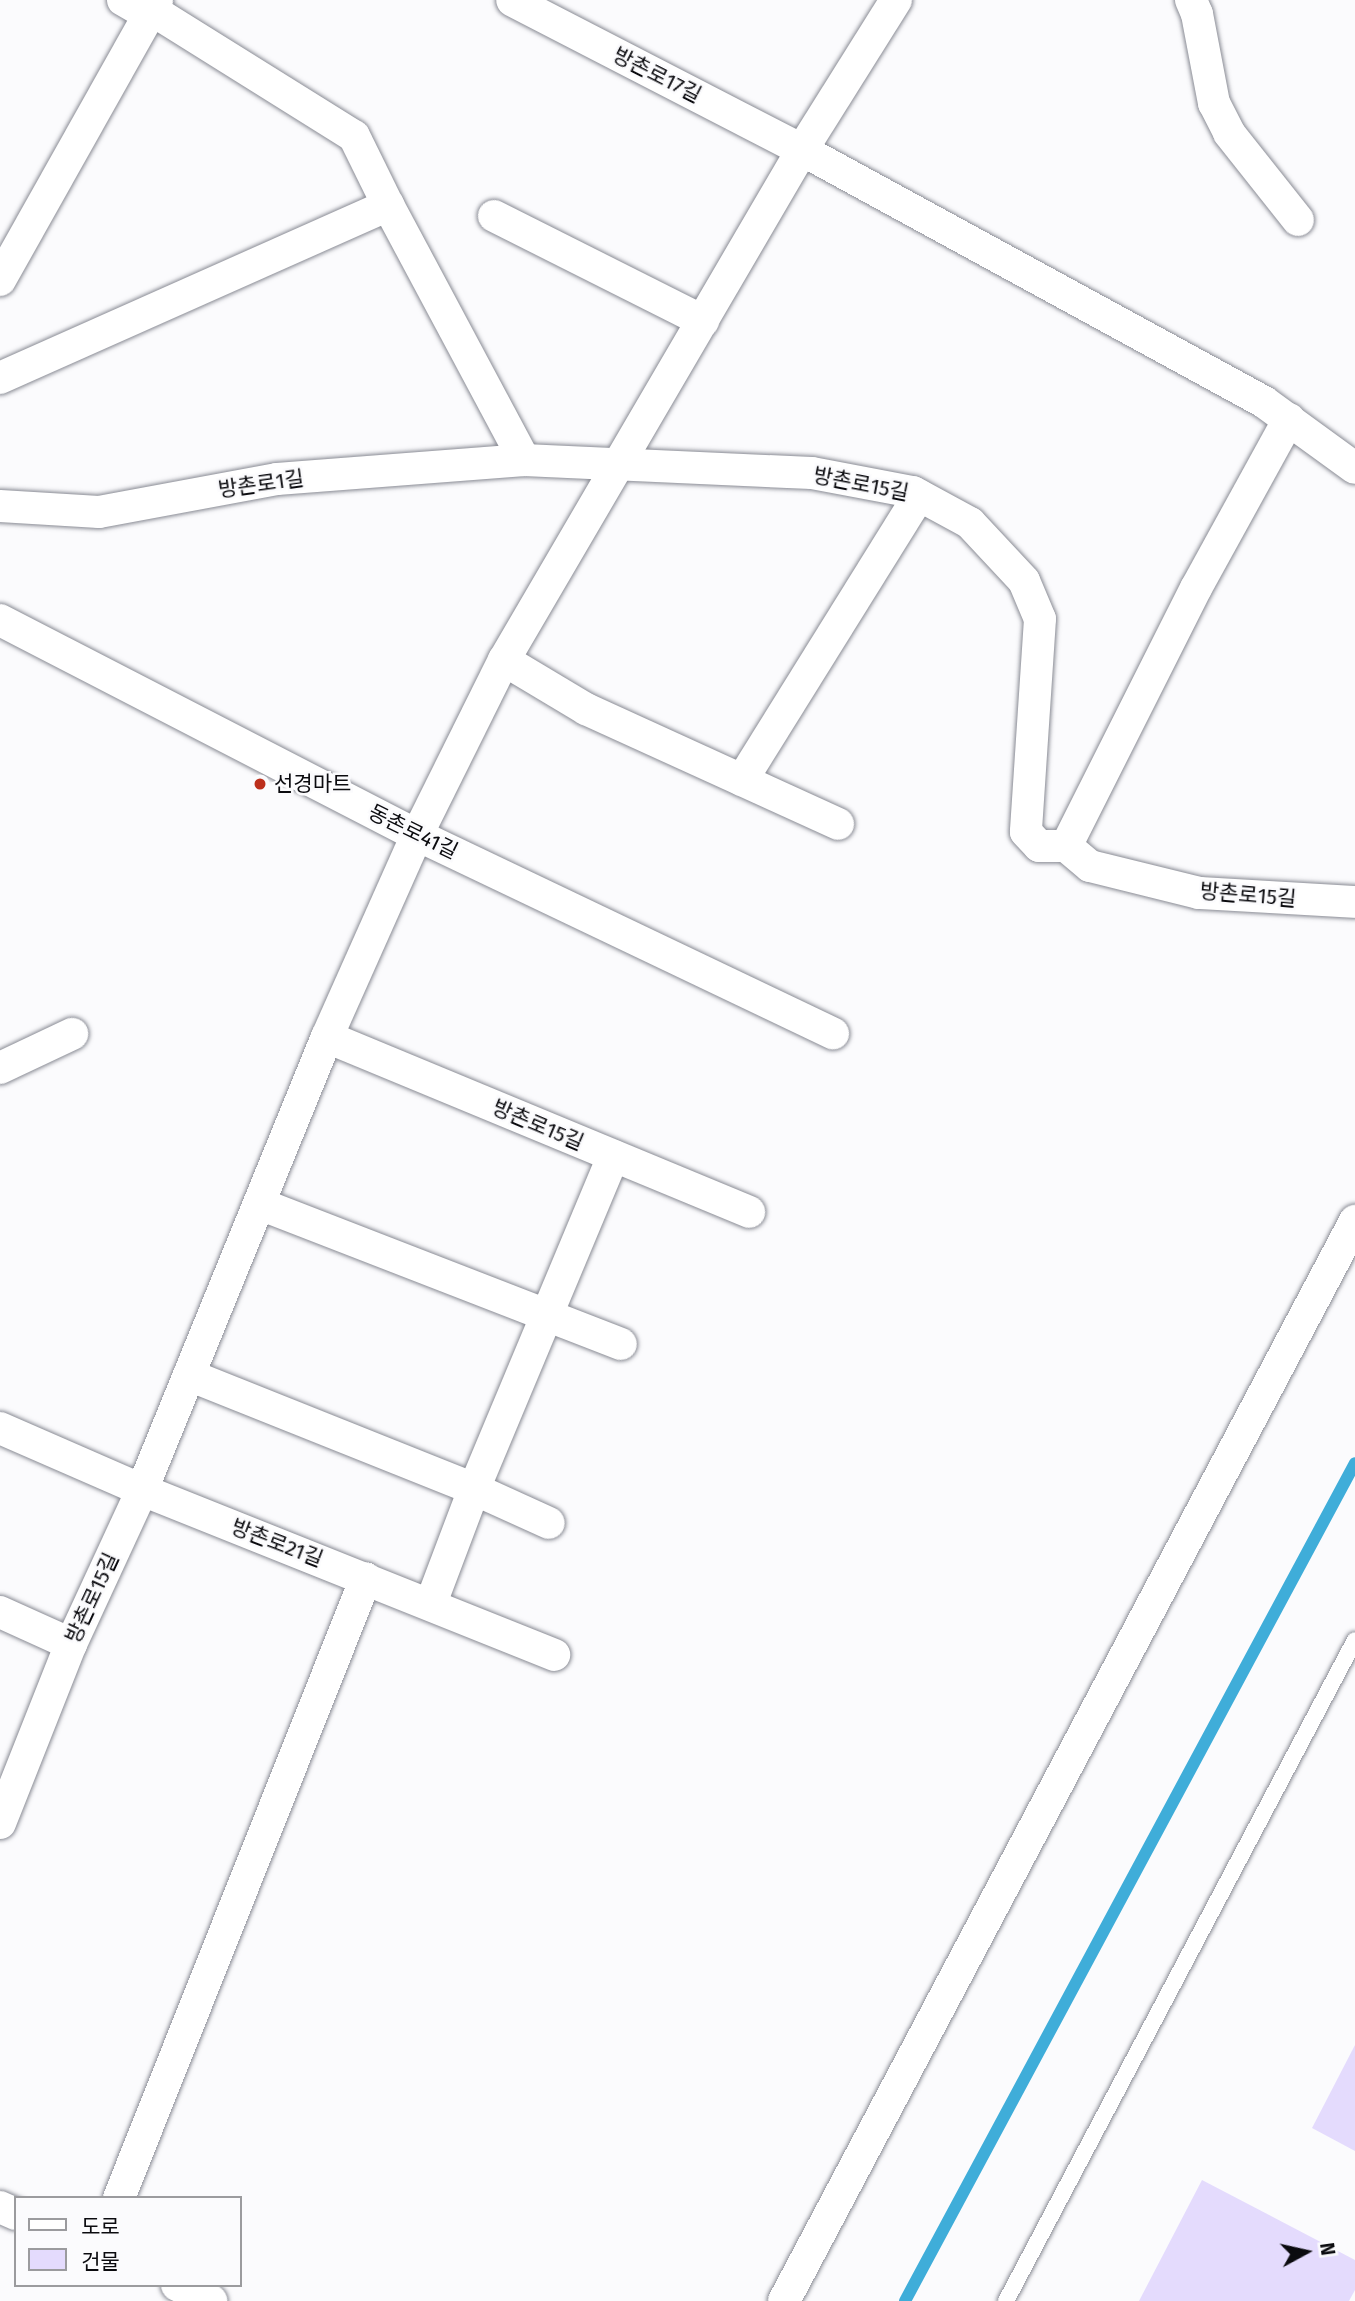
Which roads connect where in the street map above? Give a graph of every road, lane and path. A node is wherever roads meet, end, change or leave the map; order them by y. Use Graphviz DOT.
graph roads {
  1 [pos="512,0"];
  2 [pos="1191,0"];
  3 [pos="886,4"];
  4 [pos="145,6"];
  5 [pos="802,150"];
  6 [pos="388,205"];
  7 [pos="494,216"];
  8 [pos="1298,220"];
  9 [pos="0,280"];
  10 [pos="703,321"];
  11 [pos="0,378"];
  12 [pos="1289,419"];
  13 [pos="524,460"];
  14 [pos="617,464"];
  15 [pos="1355,468"];
  16 [pos="919,496"];
  17 [pos="0,506"];
  18 [pos="0,620"];
  19 [pos="503,660"];
  20 [pos="742,780"];
  21 [pos="838,824"];
  22 [pos="417,835"];
  23 [pos="1066,846"];
  24 [pos="1355,902"];
  25 [pos="833,1033"];
  26 [pos="72,1034"];
  27 [pos="327,1037"];
  28 [pos="0,1068"];
  29 [pos="613,1156"];
  30 [pos="260,1204"];
  31 [pos="749,1212"];
  32 [pos="1355,1221"];
  33 [pos="548,1316"];
  34 [pos="621,1344"];
  35 [pos="190,1375"];
  36 [pos="0,1428"];
  37 [pos="474,1489"];
  38 [pos="142,1490"];
  39 [pos="549,1523"];
  40 [pos="366,1578"];
  41 [pos="431,1604"];
  42 [pos="0,1612"];
  43 [pos="1355,1640"];
  44 [pos="71,1644"];
  45 [pos="554,1655"];
  46 [pos="6,1788"];
  47 [pos="0,1823"];
  48 [pos="120,2196"];
  49 [pos="181,2287"];
  50 [pos="210,2301"];
  51 [pos="784,2301"];
  52 [pos="1006,2301"];
  1 -- 5 [label="street, 방촌로17길"];
  2 -- 8 [label="street"];
  3 -- 5 [label="street, 방촌로15길"];
  4 -- 6 [label="street"];
  4 -- 9 [label="street"];
  5 -- 10 [label="street, 방촌로15길"];
  5 -- 12 [label="street"];
  6 -- 11 [label="street"];
  6 -- 13 [label="street"];
  7 -- 10 [label="street"];
  10 -- 14 [label="street, 방촌로15길"];
  12 -- 15 [label="street"];
  12 -- 23 [label="street"];
  13 -- 14 [label="street, 방촌로1길"];
  13 -- 17 [label="street, 방촌로1길"];
  14 -- 16 [label="street, 방촌로15길"];
  14 -- 19 [label="street, 방촌로15길"];
  16 -- 20 [label="street"];
  16 -- 23 [label="street, 방촌로15길"];
  18 -- 22 [label="street, 동촌로41길"];
  19 -- 20 [label="street"];
  19 -- 22 [label="street, 방촌로15길"];
  20 -- 21 [label="street"];
  22 -- 25 [label="street, 동촌로41길"];
  22 -- 27 [label="street, 방촌로15길"];
  23 -- 24 [label="street, 방촌로15길"];
  26 -- 28 [label="street"];
  27 -- 29 [label="street, 방촌로15길"];
  27 -- 30 [label="street, 방촌로15길"];
  29 -- 31 [label="street, 방촌로15길"];
  29 -- 33 [label="street"];
  30 -- 33 [label="street"];
  30 -- 35 [label="street, 방촌로15길"];
  32 -- 51 [label="street"];
  33 -- 34 [label="street"];
  33 -- 37 [label="street"];
  35 -- 37 [label="street"];
  35 -- 38 [label="street, 방촌로15길"];
  36 -- 38 [label="street, 방촌로21길"];
  37 -- 39 [label="street"];
  37 -- 41 [label="street"];
  38 -- 40 [label="street, 방촌로21길"];
  38 -- 44 [label="street, 방촌로15길"];
  40 -- 41 [label="street, 방촌로21길"];
  40 -- 48 [label="street"];
  41 -- 45 [label="street, 방촌로21길"];
  42 -- 44 [label="street"];
  43 -- 52 [label="lane"];
  44 -- 46 [label="street, 방촌로15길"];
  46 -- 47 [label="street, 방촌로15길"];
  49 -- 50 [label="street"];
}
